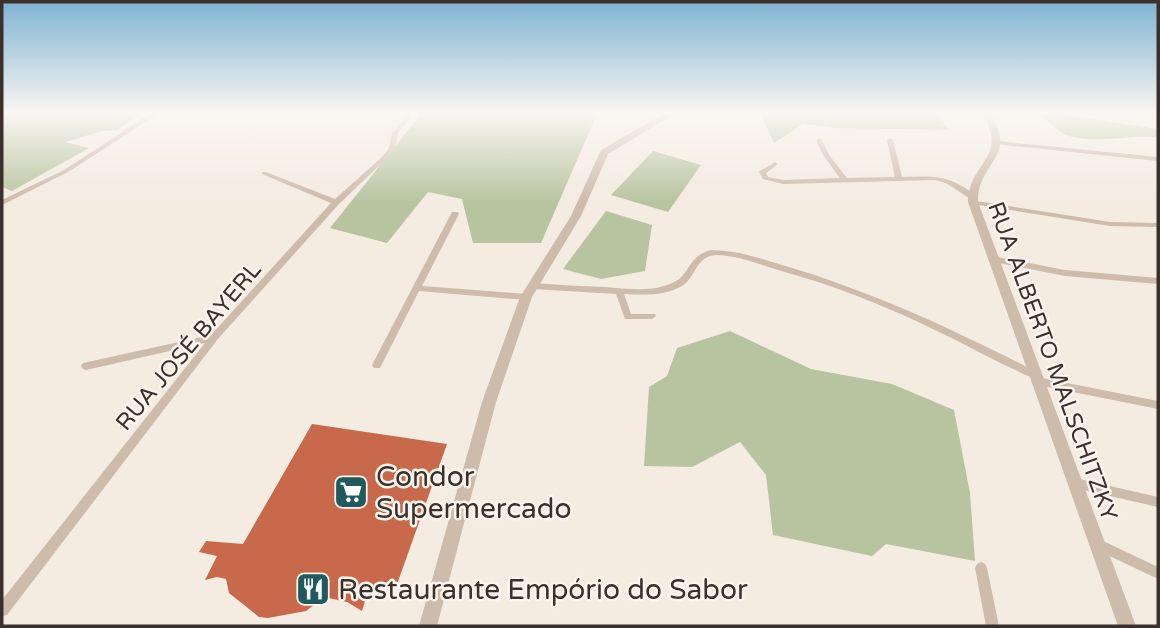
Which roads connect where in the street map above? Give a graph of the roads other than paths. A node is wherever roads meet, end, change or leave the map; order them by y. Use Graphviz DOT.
graph roads {
  1 [pos="110,143"];
  2 [pos="392,143"];
  3 [pos="619,143"];
  4 [pos="821,143"];
  5 [pos="891,143"];
  6 [pos="997,143"];
  7 [pos="1000,143"];
  8 [pos="1158,159"];
  9 [pos="775,164"];
  10 [pos="264,173"];
  11 [pos="898,179"];
  12 [pos="845,180"];
  13 [pos="972,199"];
  14 [pos="337,202"];
  15 [pos="2,204"];
  16 [pos="455,214"];
  17 [pos="1158,225"];
  18 [pos="992,259"];
  19 [pos="1158,281"];
  20 [pos="417,288"];
  21 [pos="619,291"];
  22 [pos="530,292"];
  23 [pos="652,316"];
  24 [pos="214,338"];
  25 [pos="377,365"];
  26 [pos="86,366"];
  27 [pos="1035,378"];
  28 [pos="1158,405"];
  29 [pos="1075,483"];
  30 [pos="1158,502"];
  31 [pos="1097,545"];
  32 [pos="981,568"];
  33 [pos="1158,573"];
  34 [pos="2,610"];
  35 [pos="428,626"];
  36 [pos="993,626"];
  37 [pos="1127,626"];
  1 -- 15 [label="street"];
  2 -- 14 [label="street, RUA JOSÉ BAYERL"];
  3 -- 22 [label="street"];
  4 -- 12 [label="street"];
  5 -- 11 [label="street"];
  6 -- 13 [label="street, RUA ALBERTO MALSCHITZKY"];
  7 -- 8 [label="street"];
  9 -- 12 [label="street"];
  10 -- 14 [label="street"];
  11 -- 12 [label="street"];
  11 -- 13 [label="street"];
  13 -- 17 [label="street"];
  13 -- 18 [label="street, RUA ALBERTO MALSCHITZKY"];
  14 -- 24 [label="street, RUA JOSÉ BAYERL"];
  16 -- 20 [label="street"];
  18 -- 19 [label="street"];
  18 -- 27 [label="street, RUA ALBERTO MALSCHITZKY"];
  20 -- 22 [label="street"];
  20 -- 25 [label="street"];
  21 -- 22 [label="street"];
  21 -- 23 [label="street"];
  21 -- 27 [label="street"];
  22 -- 35 [label="street"];
  24 -- 26 [label="street"];
  24 -- 34 [label="street, RUA JOSÉ BAYERL"];
  27 -- 28 [label="street"];
  27 -- 29 [label="street, RUA ALBERTO MALSCHITZKY"];
  29 -- 30 [label="street"];
  29 -- 31 [label="street, RUA ALBERTO MALSCHITZKY"];
  31 -- 33 [label="street"];
  31 -- 37 [label="street, RUA ALBERTO MALSCHITZKY"];
  32 -- 36 [label="street"];
}
